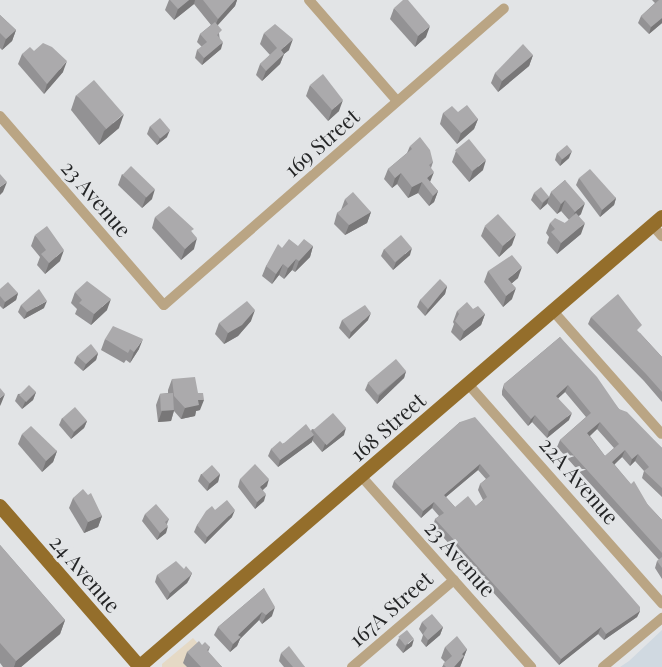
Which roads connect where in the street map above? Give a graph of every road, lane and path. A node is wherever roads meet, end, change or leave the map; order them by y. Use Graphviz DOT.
graph roads {
  1 [pos="309,0"];
  2 [pos="504,8"];
  3 [pos="397,101"];
  4 [pos="0,116"];
  5 [pos="657,221"];
  6 [pos="662,236"];
  7 [pos="164,305"];
  8 [pos="553,311"];
  9 [pos="468,384"];
  10 [pos="662,434"];
  11 [pos="361,476"];
  12 [pos="0,506"];
  13 [pos="454,580"];
  14 [pos="662,603"];
  15 [pos="662,618"];
  16 [pos="140,667"];
  17 [pos="352,667"];
  18 [pos="531,667"];
  19 [pos="603,667"];
  1 -- 3 [label="street"];
  2 -- 3 [label="street, 169 Street"];
  3 -- 7 [label="street, 169 Street"];
  4 -- 7 [label="street, 23 Avenue"];
  5 -- 6 [label="street"];
  5 -- 8 [label="main road, 168 Street"];
  8 -- 9 [label="main road, 168 Street"];
  8 -- 10 [label="street"];
  9 -- 11 [label="main road, 168 Street"];
  9 -- 14 [label="street, 22A Avenue"];
  11 -- 13 [label="street, 23 Avenue"];
  11 -- 16 [label="main road, 168 Street"];
  12 -- 16 [label="main road, 24 Avenue"];
  13 -- 17 [label="street, 167A Street"];
  13 -- 18 [label="street, 23 Avenue"];
  15 -- 19 [label="street"];
}
